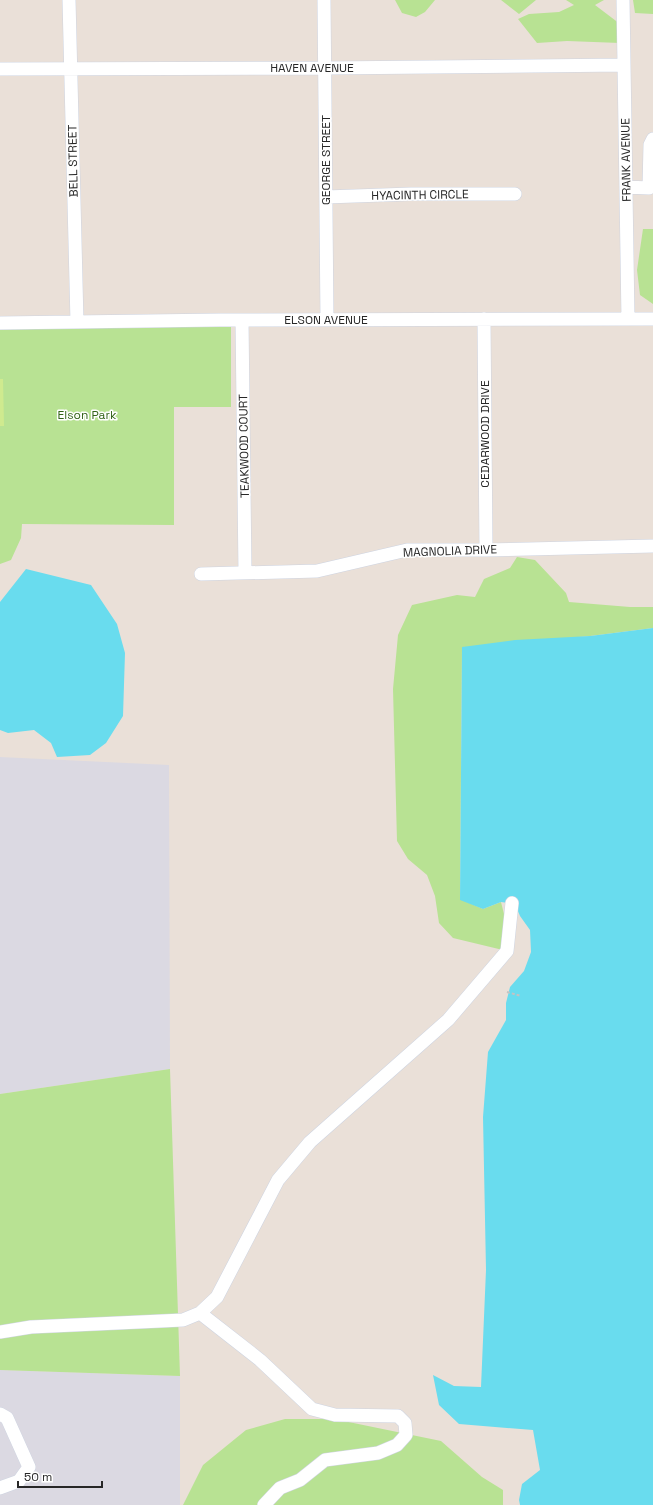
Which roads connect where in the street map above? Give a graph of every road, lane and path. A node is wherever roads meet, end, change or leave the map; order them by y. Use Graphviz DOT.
graph roads {
  1 [pos="69,0"];
  2 [pos="324,0"];
  3 [pos="623,0"];
  4 [pos="624,65"];
  5 [pos="326,68"];
  6 [pos="0,69"];
  7 [pos="71,70"];
  8 [pos="653,139"];
  9 [pos="626,187"];
  10 [pos="651,188"];
  11 [pos="515,194"];
  12 [pos="326,197"];
  13 [pos="484,319"];
  14 [pos="628,319"];
  15 [pos="653,319"];
  16 [pos="242,320"];
  17 [pos="327,320"];
  18 [pos="77,322"];
  19 [pos="0,323"];
  20 [pos="653,546"];
  21 [pos="486,550"];
  22 [pos="245,573"];
  23 [pos="201,574"];
  24 [pos="512,903"];
  25 [pos="507,992"];
  26 [pos="522,996"];
  27 [pos="200,1313"];
  28 [pos="0,1332"];
  29 [pos="0,1414"];
  30 [pos="0,1488"];
  31 [pos="264,1505"];
  1 -- 7 [label="street, BELL STREET"];
  2 -- 5 [label="street, GEORGE STREET"];
  3 -- 4 [label="street, FRANK AVENUE"];
  4 -- 5 [label="street, HAVEN AVENUE"];
  4 -- 9 [label="street, FRANK AVENUE"];
  5 -- 7 [label="street, HAVEN AVENUE"];
  5 -- 12 [label="street, GEORGE STREET"];
  6 -- 7 [label="street, HAVEN AVENUE"];
  7 -- 18 [label="street, BELL STREET"];
  8 -- 10 [label="street"];
  9 -- 10 [label="street"];
  9 -- 14 [label="street, FRANK AVENUE"];
  11 -- 12 [label="street, HYACINTH CIRCLE"];
  12 -- 17 [label="street, GEORGE STREET"];
  13 -- 14 [label="street, ELSON AVENUE"];
  13 -- 17 [label="street, ELSON AVENUE"];
  13 -- 21 [label="street, CEDARWOOD DRIVE"];
  14 -- 15 [label="street, ELSON AVENUE"];
  16 -- 17 [label="street, ELSON AVENUE"];
  16 -- 18 [label="street, ELSON AVENUE"];
  16 -- 22 [label="street, TEAKWOOD COURT"];
  18 -- 19 [label="street, ELSON AVENUE"];
  20 -- 21 [label="street, MAGNOLIA DRIVE"];
  21 -- 22 [label="street, MAGNOLIA DRIVE"];
  22 -- 23 [label="street, MAGNOLIA DRIVE"];
  24 -- 27 [label="street"];
  25 -- 26 [label="path"];
  27 -- 28 [label="street"];
  27 -- 31 [label="street"];
  29 -- 30 [label="street"];
}
